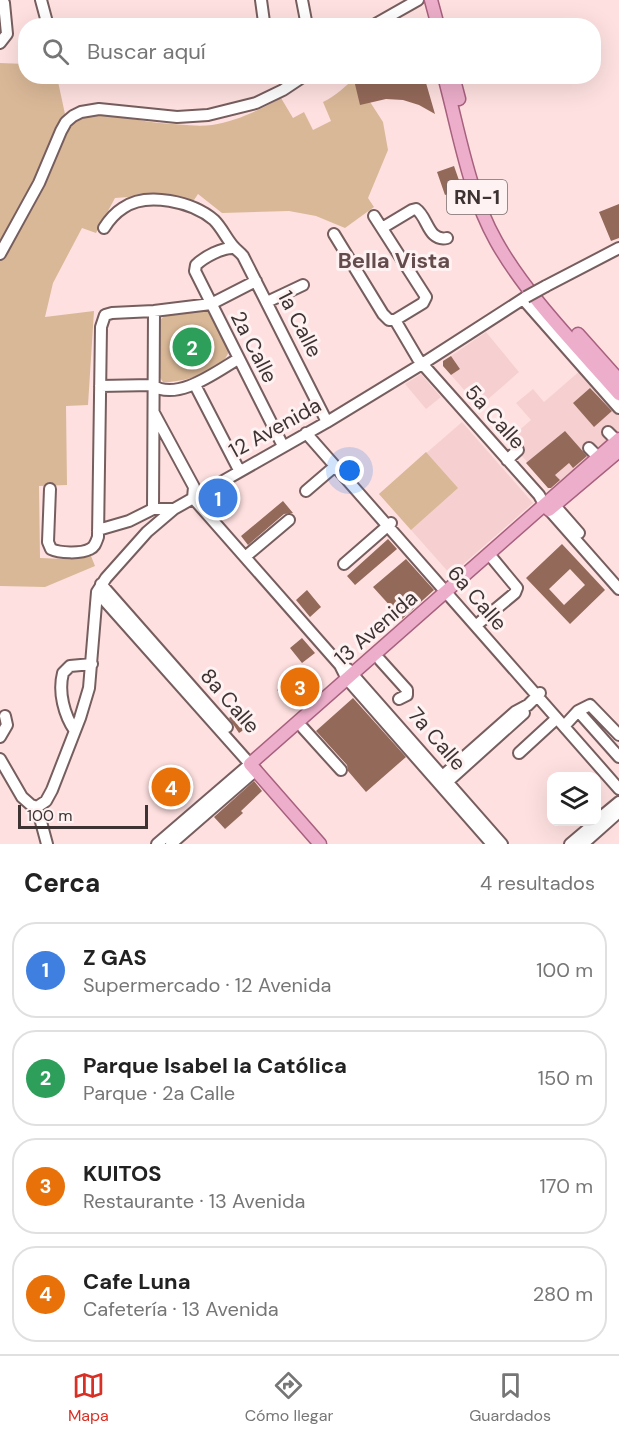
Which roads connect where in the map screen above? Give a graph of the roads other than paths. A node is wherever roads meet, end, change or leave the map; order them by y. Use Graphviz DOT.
graph roads {
  1 [pos="41,0"];
  2 [pos="261,0"];
  3 [pos="302,0"];
  4 [pos="400,0"];
  5 [pos="418,0"];
  6 [pos="423,0"];
  7 [pos="431,0"];
  8 [pos="4,3"];
  9 [pos="46,18"];
  10 [pos="263,18"];
  11 [pos="305,18"];
  12 [pos="381,18"];
  13 [pos="385,18"];
  14 [pos="428,18"];
  15 [pos="436,18"];
  16 [pos="0,43"];
  17 [pos="292,84"];
  18 [pos="446,84"];
  19 [pos="455,84"];
  20 [pos="374,216"];
  21 [pos="104,228"];
  22 [pos="382,228"];
  23 [pos="333,234"];
  24 [pos="447,238"];
  25 [pos="234,248"];
  26 [pos="619,248"];
  27 [pos="0,254"];
  28 [pos="256,281"];
  29 [pos="303,285"];
  30 [pos="524,298"];
  31 [pos="267,302"];
  32 [pos="544,302"];
  33 [pos="211,304"];
  34 [pos="153,311"];
  35 [pos="395,320"];
  36 [pos="238,359"];
  37 [pos="422,364"];
  38 [pos="619,380"];
  39 [pos="152,385"];
  40 [pos="195,385"];
  41 [pos="100,386"];
  42 [pos="619,394"];
  43 [pos="619,408"];
  44 [pos="153,413"];
  45 [pos="327,422"];
  46 [pos="308,432"];
  47 [pos="616,441"];
  48 [pos="283,446"];
  49 [pos="518,450"];
  50 [pos="507,459"];
  51 [pos="334,466"];
  52 [pos="239,470"];
  53 [pos="50,489"];
  54 [pos="358,489"];
  55 [pos="306,491"];
  56 [pos="193,498"];
  57 [pos="547,503"];
  58 [pos="153,509"];
  59 [pos="174,509"];
  60 [pos="290,520"];
  61 [pos="389,525"];
  62 [pos="98,530"];
  63 [pos="245,558"];
  64 [pos="493,559"];
  65 [pos="344,564"];
  66 [pos="619,579"];
  67 [pos="99,588"];
  68 [pos="619,589"];
  69 [pos="450,594"];
  70 [pos="479,623"];
  71 [pos="380,660"];
  72 [pos="92,664"];
  73 [pos="353,679"];
  74 [pos="539,695"];
  75 [pos="399,699"];
  76 [pos="579,711"];
  77 [pos="5,716"];
  78 [pos="562,721"];
  79 [pos="303,728"];
  80 [pos="75,731"];
  81 [pos="619,735"];
  82 [pos="0,737"];
  83 [pos="519,753"];
  84 [pos="619,757"];
  85 [pos="0,759"];
  86 [pos="255,765"];
  87 [pos="341,770"];
  88 [pos="442,781"];
  89 [pos="619,781"];
  90 [pos="619,789"];
  91 [pos="619,802"];
  92 [pos="37,807"];
  93 [pos="619,812"];
  94 [pos="601,817"];
  95 [pos="590,826"];
  96 [pos="47,844"];
  97 [pos="158,844"];
  98 [pos="171,844"];
  99 [pos="321,844"];
  100 [pos="328,844"];
  101 [pos="492,844"];
  102 [pos="502,844"];
  103 [pos="570,844"];
  104 [pos="583,844"];
  1 -- 9 [label="street"];
  2 -- 10 [label="street"];
  3 -- 11 [label="street"];
  4 -- 12 [label="street"];
  5 -- 13 [label="street"];
  6 -- 14 [label="main road"];
  7 -- 15 [label="main road"];
  8 -- 16 [label="street"];
  17 -- 27 [label="street"];
  18 -- 32 [label="main road, RN-1"];
  19 -- 32 [label="main road, RN-1"];
  20 -- 22 [label="street"];
  21 -- 25 [label="street, 1a Calle"];
  22 -- 24 [label="street"];
  22 -- 35 [label="street"];
  23 -- 35 [label="street, 5a Calle"];
  25 -- 28 [label="street, 1a Calle"];
  25 -- 33 [label="street, 2a Calle"];
  26 -- 30 [label="street, 12 Avenida, bridge"];
  28 -- 31 [label="street, 1a Calle"];
  28 -- 33 [label="street"];
  29 -- 31 [label="street"];
  30 -- 37 [label="street, 12 Avenida"];
  30 -- 43 [label="street"];
  31 -- 45 [label="street, 1a Calle"];
  32 -- 38 [label="main road, RN-1"];
  32 -- 42 [label="main road, RN-1"];
  33 -- 34 [label="street"];
  33 -- 36 [label="street, 2a Calle"];
  34 -- 39 [label="street"];
  34 -- 41 [label="street"];
  35 -- 37 [label="street, 5a Calle"];
  36 -- 40 [label="street"];
  36 -- 48 [label="street, 2a Calle"];
  37 -- 45 [label="street, 12 Avenida"];
  37 -- 50 [label="street, 5a Calle"];
  39 -- 40 [label="street"];
  39 -- 41 [label="street"];
  39 -- 44 [label="street"];
  40 -- 52 [label="street"];
  41 -- 62 [label="street"];
  44 -- 56 [label="street"];
  44 -- 58 [label="street"];
  45 -- 46 [label="street, 12 Avenida"];
  46 -- 48 [label="street, 12 Avenida"];
  46 -- 51 [label="street, 6a Calle"];
  46 -- 54 [label="street, 6a Calle"];
  47 -- 57 [label="main road, 13 Avenida"];
  47 -- 57 [label="main road, 13 Avenida"];
  48 -- 52 [label="street, 12 Avenida"];
  49 -- 50 [label="street"];
  50 -- 57 [label="street, 5a Calle"];
  51 -- 54 [label="street, 6a Calle"];
  51 -- 55 [label="street"];
  52 -- 56 [label="street, 12 Avenida"];
  53 -- 62 [label="street"];
  54 -- 61 [label="street, 6a Calle"];
  56 -- 59 [label="street, 12 Avenida"];
  56 -- 63 [label="street, 7a Calle"];
  57 -- 64 [label="main road, 13 Avenida"];
  57 -- 66 [label="street, 5a Calle"];
  57 -- 68 [label="street, 5a Calle"];
  57 -- 69 [label="main road, 13 Avenida"];
  58 -- 59 [label="street"];
  58 -- 62 [label="street"];
  59 -- 67 [label="street, 12 Avenida"];
  60 -- 63 [label="street"];
  61 -- 65 [label="street"];
  61 -- 69 [label="street, 6a Calle"];
  63 -- 73 [label="street, 7a Calle"];
  64 -- 69 [label="main road, 13 Avenida"];
  64 -- 70 [label="street"];
  67 -- 72 [label="street"];
  67 -- 86 [label="street, 8a Calle"];
  69 -- 70 [label="street, 6a Calle"];
  69 -- 71 [label="main road, 13 Avenida"];
  69 -- 73 [label="main road, 13 Avenida"];
  69 -- 74 [label="street, 6a Calle"];
  70 -- 74 [label="street, 6a Calle"];
  71 -- 73 [label="main road, 13 Avenida"];
  71 -- 75 [label="street"];
  72 -- 80 [label="street"];
  72 -- 80 [label="street"];
  73 -- 79 [label="main road, 13 Avenida"];
  73 -- 86 [label="main road, 13 Avenida"];
  73 -- 88 [label="street, 7a Calle"];
  74 -- 78 [label="street, 6a Calle"];
  74 -- 88 [label="street"];
  76 -- 78 [label="street"];
  76 -- 81 [label="street"];
  76 -- 84 [label="street"];
  77 -- 82 [label="street"];
  78 -- 83 [label="street"];
  78 -- 89 [label="street, 6a Calle"];
  78 -- 90 [label="street, 6a Calle"];
  79 -- 86 [label="main road, 13 Avenida"];
  79 -- 87 [label="street"];
  80 -- 92 [label="street"];
  85 -- 92 [label="street"];
  86 -- 97 [label="street, 13 Avenida"];
  86 -- 98 [label="street, 13 Avenida"];
  86 -- 99 [label="main road, 8a Calle"];
  86 -- 100 [label="main road, 8a Calle"];
  88 -- 101 [label="street, 7a Calle"];
  88 -- 102 [label="street, 7a Calle"];
  91 -- 94 [label="street"];
  92 -- 96 [label="street"];
  93 -- 104 [label="street"];
  95 -- 103 [label="street"];
}
